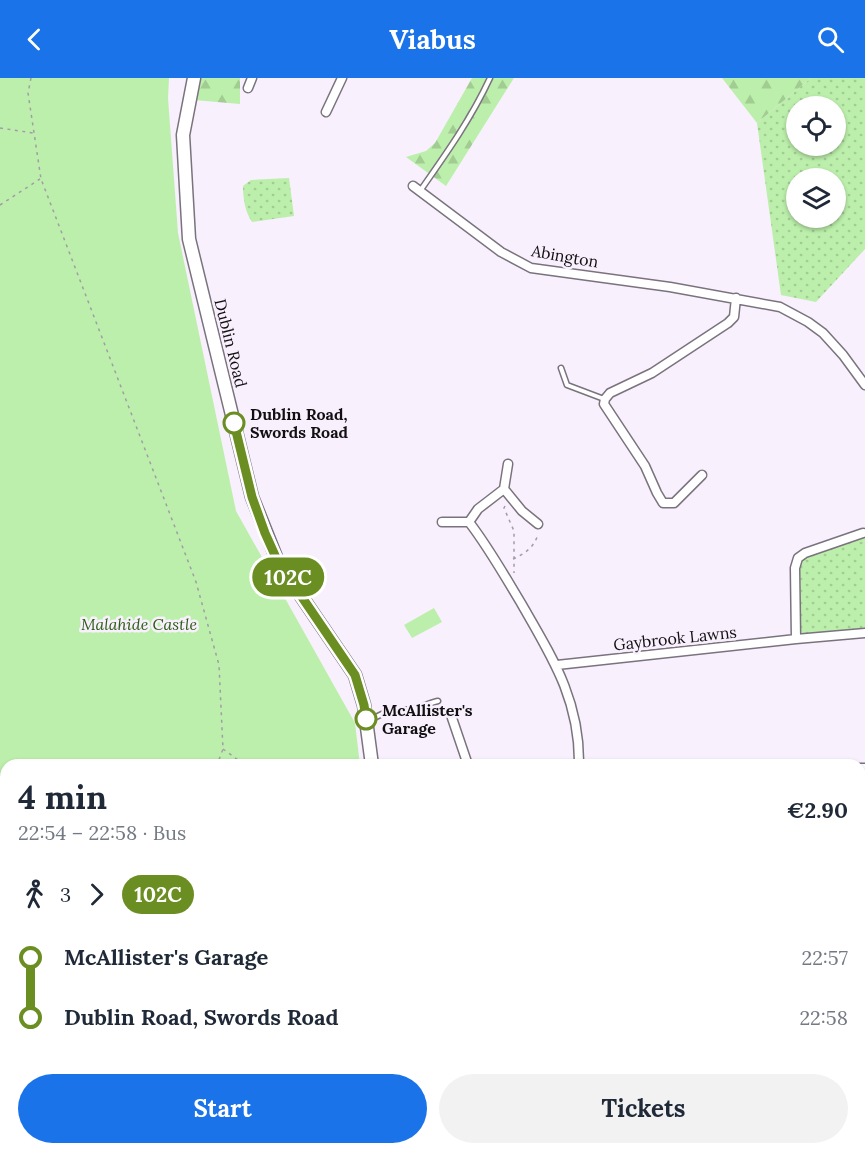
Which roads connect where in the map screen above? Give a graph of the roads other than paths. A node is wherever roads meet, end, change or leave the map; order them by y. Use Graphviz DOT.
graph roads {
  1 [pos="194,78"];
  2 [pos="252,78"];
  3 [pos="342,78"];
  4 [pos="490,78"];
  5 [pos="248,88"];
  6 [pos="326,112"];
  7 [pos="416,188"];
  8 [pos="736,298"];
  9 [pos="561,368"];
  10 [pos="865,385"];
  11 [pos="605,399"];
  12 [pos="508,464"];
  13 [pos="702,475"];
  14 [pos="504,489"];
  15 [pos="442,522"];
  16 [pos="468,522"];
  17 [pos="538,524"];
  18 [pos="863,533"];
  19 [pos="865,633"];
  20 [pos="796,639"];
  21 [pos="557,665"];
  22 [pos="438,701"];
  23 [pos="452,718"];
  24 [pos="367,722"];
  25 [pos="371,759"];
  26 [pos="466,759"];
  27 [pos="579,759"];
  1 -- 24 [label="main road, Dublin Road"];
  2 -- 5 [label="street"];
  3 -- 6 [label="street"];
  4 -- 7 [label="lane"];
  7 -- 8 [label="street, Abington"];
  8 -- 10 [label="street, Abington"];
  8 -- 11 [label="street"];
  9 -- 11 [label="lane"];
  11 -- 13 [label="street"];
  12 -- 14 [label="street"];
  14 -- 16 [label="street"];
  14 -- 17 [label="street"];
  15 -- 16 [label="street"];
  16 -- 21 [label="street"];
  18 -- 20 [label="street"];
  19 -- 20 [label="street, Gaybrook Lawns"];
  20 -- 21 [label="street, Gaybrook Lawns"];
  21 -- 27 [label="street"];
  22 -- 24 [label="lane"];
  23 -- 26 [label="street"];
  24 -- 25 [label="main road, Dublin Road"];
}
